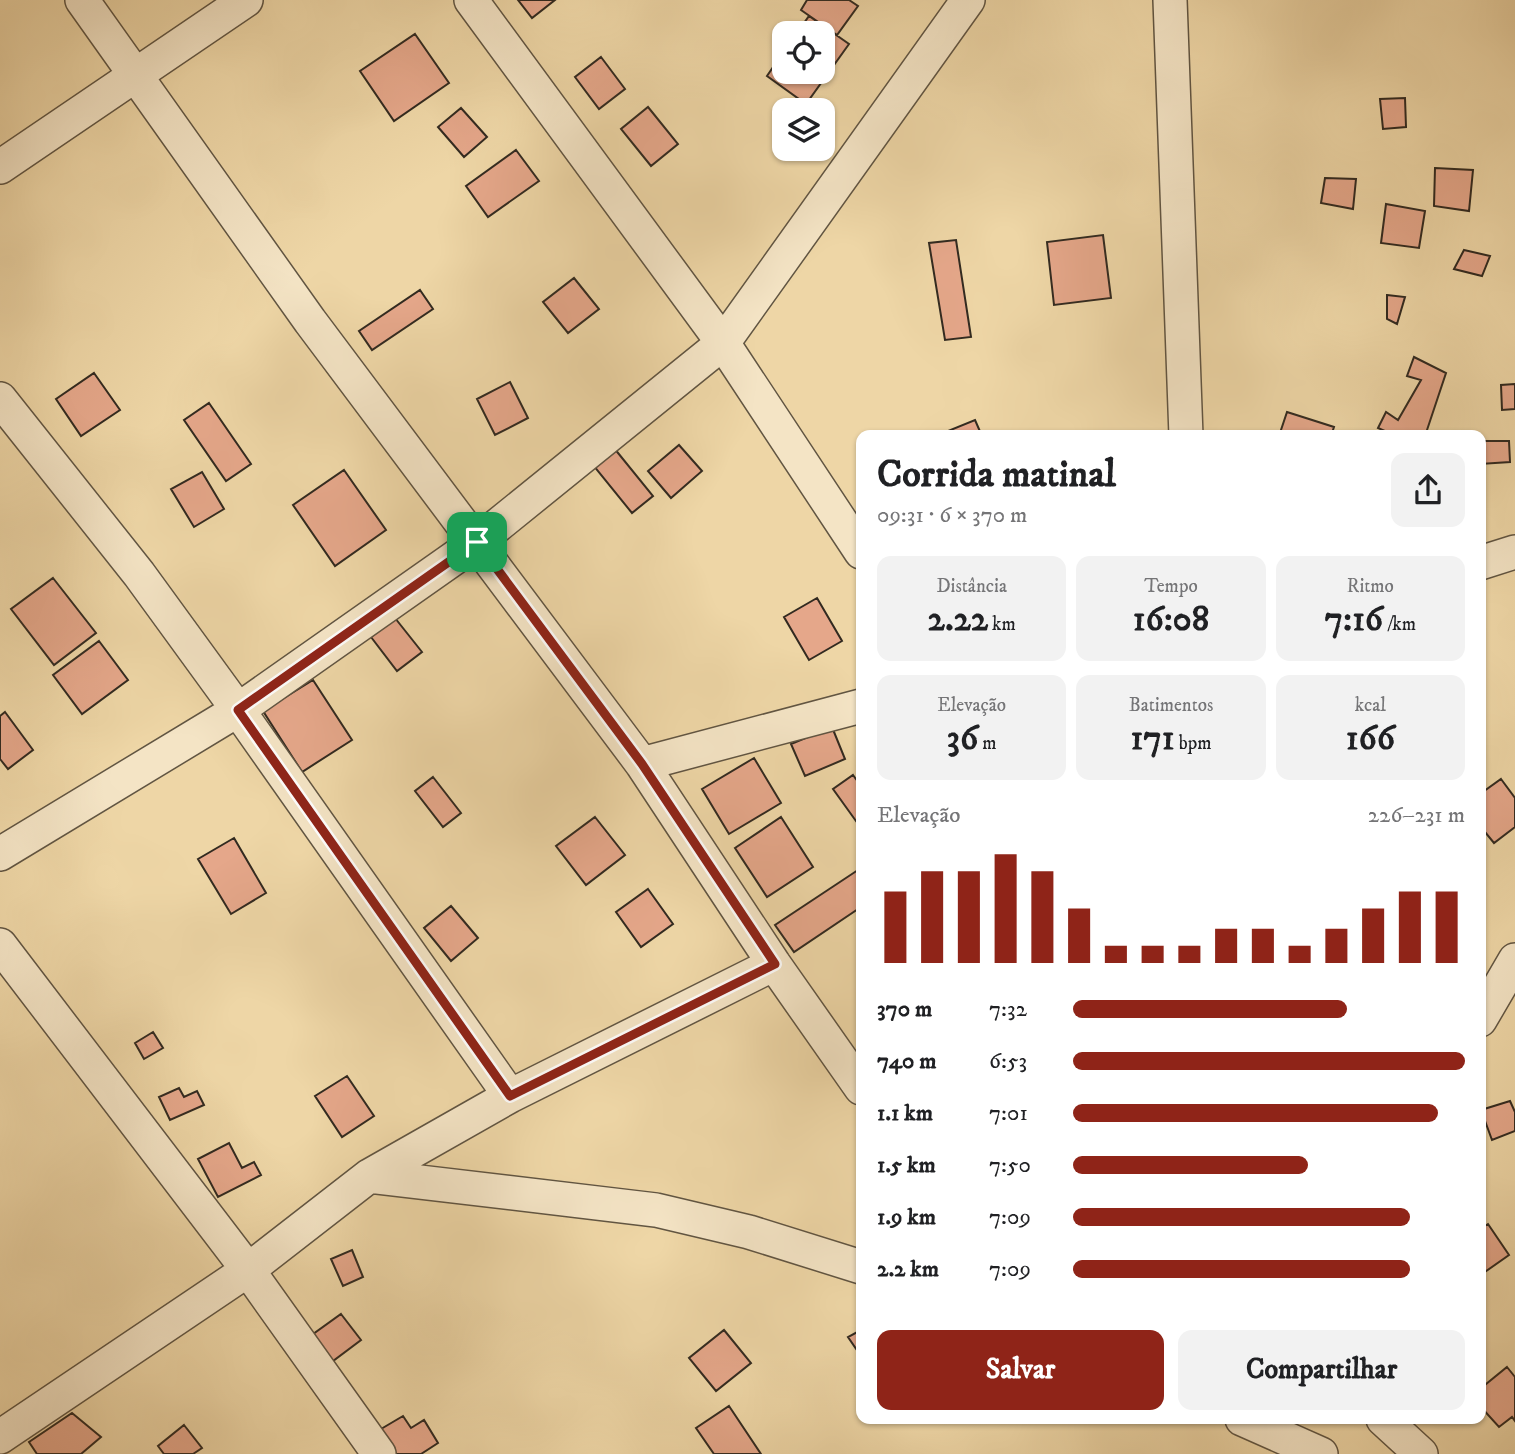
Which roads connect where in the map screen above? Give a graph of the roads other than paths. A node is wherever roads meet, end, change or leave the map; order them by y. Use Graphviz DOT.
graph roads {
  1 [pos="82,0"];
  2 [pos="246,0"];
  3 [pos="471,0"];
  4 [pos="968,0"];
  5 [pos="1170,0"];
  6 [pos="136,73"];
  7 [pos="0,167"];
  8 [pos="723,344"];
  9 [pos="0,399"];
  10 [pos="1186,430"];
  11 [pos="477,542"];
  12 [pos="856,544"];
  13 [pos="1515,552"];
  14 [pos="1486,561"];
  15 [pos="856,707"];
  16 [pos="238,710"];
  17 [pos="642,764"];
  18 [pos="0,854"];
  19 [pos="0,945"];
  20 [pos="1515,960"];
  21 [pos="775,964"];
  22 [pos="1486,1010"];
  23 [pos="856,1081"];
  24 [pos="510,1096"];
  25 [pos="369,1176"];
  26 [pos="856,1265"];
  27 [pos="248,1270"];
  28 [pos="1253,1424"];
  29 [pos="1388,1424"];
  30 [pos="0,1437"];
  31 [pos="379,1454"];
  32 [pos="1321,1454"];
  33 [pos="1421,1454"];
  1 -- 6 [label="street"];
  2 -- 6 [label="street"];
  3 -- 8 [label="street"];
  4 -- 8 [label="street"];
  5 -- 10 [label="street"];
  6 -- 7 [label="street"];
  6 -- 11 [label="street"];
  8 -- 11 [label="street"];
  8 -- 12 [label="street"];
  9 -- 16 [label="street"];
  11 -- 16 [label="street"];
  11 -- 17 [label="street"];
  13 -- 14 [label="street"];
  15 -- 17 [label="street"];
  16 -- 18 [label="street"];
  16 -- 24 [label="street"];
  17 -- 21 [label="street"];
  19 -- 27 [label="street"];
  20 -- 22 [label="street"];
  21 -- 23 [label="street"];
  21 -- 24 [label="street"];
  24 -- 25 [label="street"];
  25 -- 26 [label="street"];
  25 -- 27 [label="street"];
  27 -- 30 [label="street"];
  27 -- 31 [label="street"];
  28 -- 32 [label="street"];
  29 -- 33 [label="street"];
}
